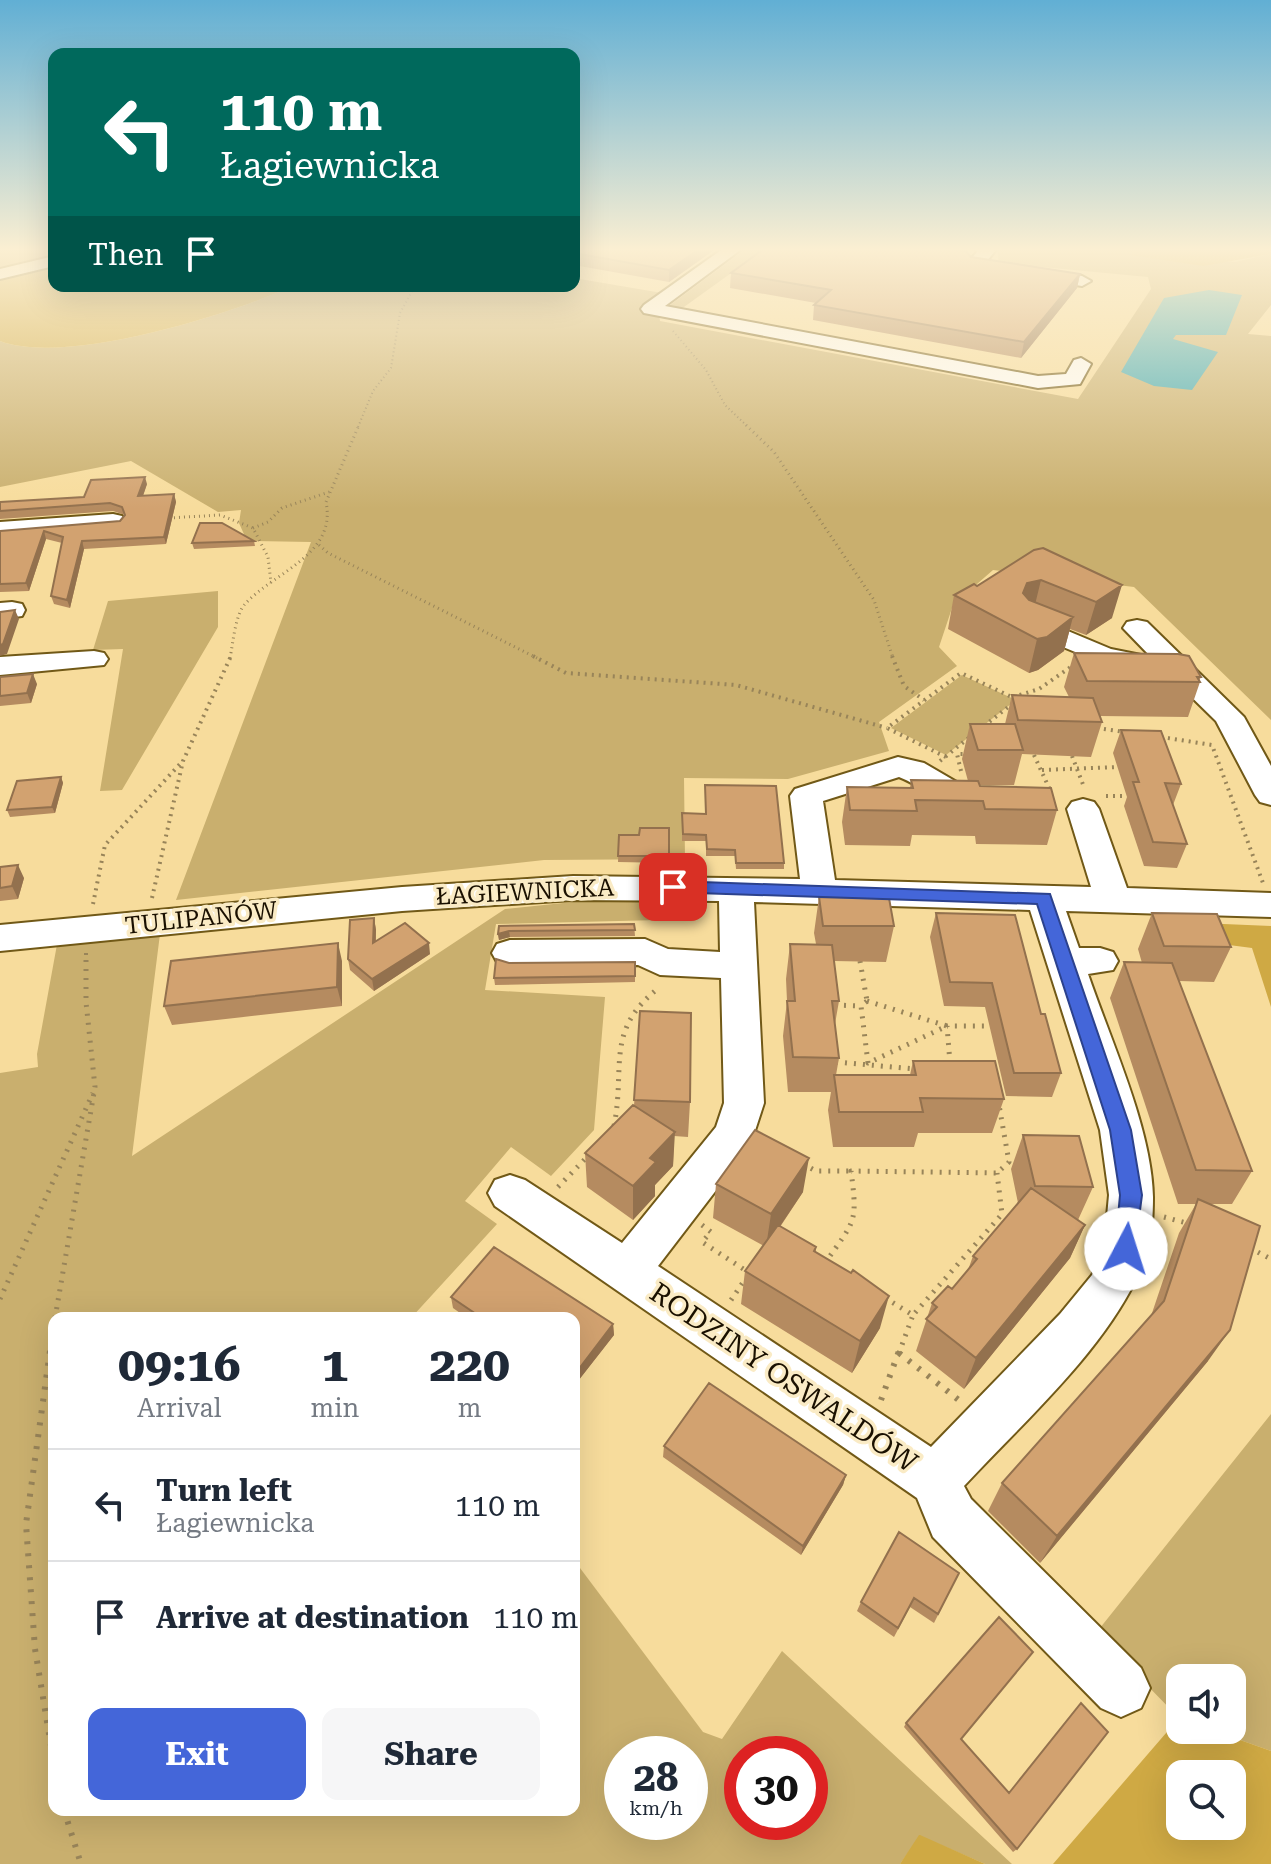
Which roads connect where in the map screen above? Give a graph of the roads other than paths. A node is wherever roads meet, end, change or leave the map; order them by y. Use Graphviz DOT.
graph roads {
  1 [pos="788,335"];
  2 [pos="1081,364"];
  3 [pos="113,521"];
  4 [pos="0,529"];
  5 [pos="1032,624"];
  6 [pos="1137,628"];
  7 [pos="94,659"];
  8 [pos="0,666"];
  9 [pos="1176,666"];
  10 [pos="1271,795"];
  11 [pos="961,798"];
  12 [pos="1090,801"];
  13 [pos="736,889"];
  14 [pos="819,891"];
  15 [pos="1267,895"];
  16 [pos="1044,898"];
  17 [pos="402,899"];
  18 [pos="1113,900"];
  19 [pos="0,938"];
  20 [pos="510,953"];
  21 [pos="720,965"];
  22 [pos="510,1193"];
  23 [pos="627,1271"];
  24 [pos="935,1480"];
  25 [pos="1121,1688"];
  1 -- 2 [label="street"];
  3 -- 4 [label="street"];
  5 -- 9 [label="street"];
  6 -- 9 [label="street"];
  7 -- 8 [label="street"];
  9 -- 10 [label="street"];
  11 -- 14 [label="street"];
  12 -- 18 [label="street"];
  13 -- 14 [label="street, ŁAGIEWNICKA"];
  13 -- 17 [label="street, ŁAGIEWNICKA"];
  13 -- 21 [label="street, RODZINY OSWALDÓW"];
  14 -- 16 [label="street, ŁAGIEWNICKA"];
  15 -- 18 [label="street, ŁAGIEWNICKA"];
  16 -- 18 [label="street, ŁAGIEWNICKA"];
  16 -- 24 [label="street, RODZINY OSWALDÓW"];
  17 -- 19 [label="street, TULIPANÓW"];
  20 -- 21 [label="street"];
  21 -- 23 [label="street, RODZINY OSWALDÓW"];
  22 -- 23 [label="street"];
  23 -- 24 [label="street, RODZINY OSWALDÓW"];
  24 -- 25 [label="street"];
}
